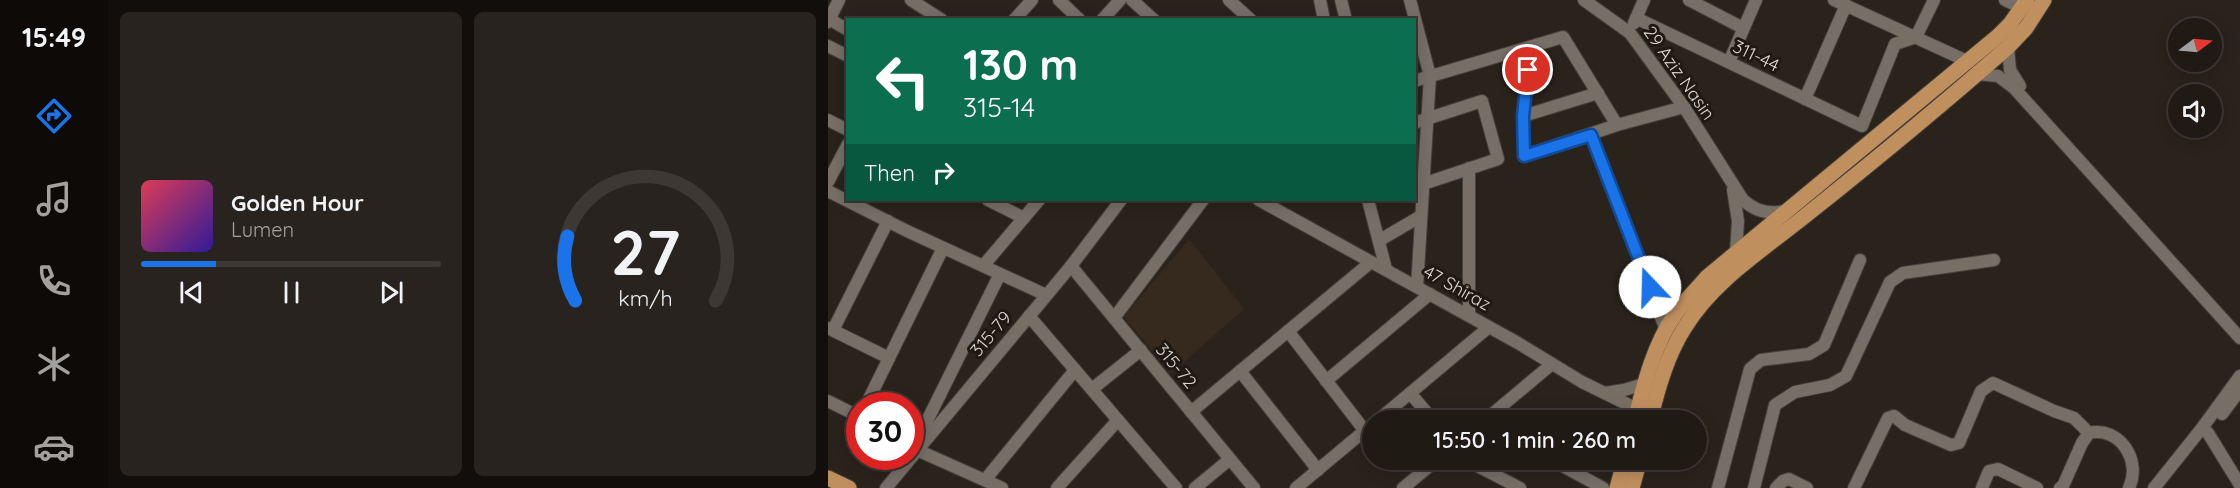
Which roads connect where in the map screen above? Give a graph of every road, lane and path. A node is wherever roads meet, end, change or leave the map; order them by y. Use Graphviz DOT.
graph roads {
  1 [pos="839,0"];
  2 [pos="911,0"];
  3 [pos="1032,0"];
  4 [pos="1059,0"];
  5 [pos="1120,0"];
  6 [pos="1132,0"];
  7 [pos="1229,0"];
  8 [pos="1320,0"];
  9 [pos="1341,0"];
  10 [pos="1410,0"];
  11 [pos="1584,0"];
  12 [pos="1644,0"];
  13 [pos="1689,0"];
  14 [pos="1756,0"];
  15 [pos="1834,0"];
  16 [pos="1934,0"];
  17 [pos="2005,0"];
  18 [pos="2044,0"];
  19 [pos="2025,4"];
  20 [pos="1846,5"];
  21 [pos="939,18"];
  22 [pos="1016,18"];
  23 [pos="1078,18"];
  24 [pos="1104,18"];
  25 [pos="1152,18"];
  26 [pos="1249,18"];
  27 [pos="1323,18"];
  28 [pos="1346,18"];
  29 [pos="1415,18"];
  30 [pos="1636,18"];
  31 [pos="829,21"];
  32 [pos="1416,23"];
  33 [pos="1743,28"];
  34 [pos="846,29"];
  35 [pos="1630,33"];
  36 [pos="1916,37"];
  37 [pos="828,46"];
  38 [pos="1531,47"];
  39 [pos="2008,47"];
  40 [pos="846,55"];
  41 [pos="1729,62"];
  42 [pos="1973,68"];
  43 [pos="1430,76"];
  44 [pos="1416,80"];
  45 [pos="1598,93"];
  46 [pos="1805,99"];
  47 [pos="1684,107"];
  48 [pos="1523,116"];
  49 [pos="828,120"];
  50 [pos="1421,121"];
  51 [pos="1617,125"];
  52 [pos="846,129"];
  53 [pos="1591,135"];
  54 [pos="1882,144"];
  55 [pos="846,148"];
  56 [pos="1469,168"];
  57 [pos="1730,181"];
  58 [pos="828,182"];
  59 [pos="1423,184"];
  60 [pos="828,191"];
  61 [pos="846,200"];
  62 [pos="848,201"];
  63 [pos="990,201"];
  64 [pos="1038,201"];
  65 [pos="1120,201"];
  66 [pos="1202,201"];
  67 [pos="1261,201"];
  68 [pos="1368,201"];
  69 [pos="1788,210"];
  70 [pos="1421,216"];
  71 [pos="1024,218"];
  72 [pos="888,221"];
  73 [pos="1380,240"];
  74 [pos="943,248"];
  75 [pos="1736,252"];
  76 [pos="1860,260"];
  77 [pos="1994,260"];
  78 [pos="1371,262"];
  79 [pos="983,266"];
  80 [pos="1071,266"];
  81 [pos="1386,269"];
  82 [pos="999,274"];
  83 [pos="1417,287"];
  84 [pos="1430,294"];
  85 [pos="1046,295"];
  86 [pos="1469,315"];
  87 [pos="1029,316"];
  88 [pos="1114,318"];
  89 [pos="1489,327"];
  90 [pos="830,329"];
  91 [pos="1666,330"];
  92 [pos="2240,330"];
  93 [pos="1287,332"];
  94 [pos="2240,338"];
  95 [pos="1141,350"];
  96 [pos="889,358"];
  97 [pos="1552,364"];
  98 [pos="1075,370"];
  99 [pos="1240,371"];
  100 [pos="1326,381"];
  101 [pos="2240,381"];
  102 [pos="1644,384"];
  103 [pos="1092,389"];
  104 [pos="872,392"];
  105 [pos="1410,393"];
  106 [pos="1604,393"];
  107 [pos="828,401"];
  108 [pos="846,410"];
  109 [pos="1390,410"];
  110 [pos="1424,410"];
  111 [pos="1497,410"];
  112 [pos="1629,410"];
  113 [pos="1637,410"];
  114 [pos="1653,410"];
  115 [pos="1191,412"];
  116 [pos="1118,420"];
  117 [pos="1362,420"];
  118 [pos="924,429"];
  119 [pos="2205,430"];
  120 [pos="2089,433"];
  121 [pos="1362,434"];
  122 [pos="924,436"];
  123 [pos="924,449"];
  124 [pos="1230,459"];
  125 [pos="899,470"];
  126 [pos="1318,470"];
  127 [pos="1425,470"];
  128 [pos="1485,470"];
  129 [pos="1570,470"];
  130 [pos="1628,470"];
  131 [pos="1634,470"];
  132 [pos="828,477"];
  133 [pos="985,480"];
  134 [pos="2240,485"];
  135 [pos="849,488"];
  136 [pos="886,488"];
  137 [pos="1002,488"];
  138 [pos="1057,488"];
  139 [pos="1176,488"];
  140 [pos="1195,488"];
  141 [pos="1254,488"];
  142 [pos="1296,488"];
  143 [pos="1404,488"];
  144 [pos="1520,488"];
  145 [pos="1603,488"];
  146 [pos="1617,488"];
  147 [pos="1632,488"];
  148 [pos="1718,488"];
  149 [pos="1754,488"];
  150 [pos="1776,488"];
  151 [pos="1807,488"];
  152 [pos="1854,488"];
  153 [pos="1982,488"];
  154 [pos="2037,488"];
  155 [pos="2060,488"];
  156 [pos="2130,488"];
  157 [pos="2154,488"];
  158 [pos="2164,488"];
  1 -- 31 [label="street"];
  2 -- 21 [label="street"];
  3 -- 22 [label="street"];
  4 -- 23 [label="street"];
  5 -- 24 [label="street"];
  6 -- 25 [label="street"];
  7 -- 26 [label="street"];
  8 -- 27 [label="street"];
  9 -- 28 [label="street"];
  10 -- 29 [label="street"];
  11 -- 35 [label="street, 29 Aziz Nasin"];
  12 -- 30 [label="street"];
  13 -- 33 [label="street"];
  14 -- 33 [label="street"];
  15 -- 20 [label="street"];
  16 -- 36 [label="street"];
  17 -- 19 [label="street"];
  18 -- 39 [label="main road"];
  19 -- 42 [label="main road"];
  20 -- 36 [label="street"];
  20 -- 46 [label="street"];
  30 -- 35 [label="street"];
  30 -- 41 [label="street, 311-44"];
  31 -- 34 [label="street"];
  32 -- 43 [label="street"];
  33 -- 41 [label="street"];
  35 -- 47 [label="street, 29 Aziz Nasin"];
  36 -- 42 [label="street"];
  36 -- 46 [label="street, 311-44"];
  37 -- 40 [label="street"];
  38 -- 43 [label="street"];
  38 -- 45 [label="street"];
  38 -- 48 [label="street"];
  39 -- 42 [label="main road"];
  39 -- 92 [label="street"];
  41 -- 46 [label="street, 311-44"];
  42 -- 54 [label="main road"];
  42 -- 94 [label="street"];
  43 -- 44 [label="street"];
  43 -- 50 [label="street"];
  45 -- 48 [label="street"];
  45 -- 51 [label="street"];
  47 -- 51 [label="street"];
  47 -- 57 [label="street, 29 Aziz Nasin"];
  48 -- 53 [label="street"];
  49 -- 52 [label="street"];
  50 -- 56 [label="street"];
  50 -- 59 [label="street"];
  51 -- 53 [label="street"];
  53 -- 91 [label="street"];
  54 -- 69 [label="main road"];
  54 -- 114 [label="main road"];
  55 -- 58 [label="street"];
  56 -- 59 [label="street"];
  56 -- 86 [label="street"];
  57 -- 69 [label="street, 29 Aziz Nasin"];
  57 -- 75 [label="street, 29 Aziz Nasin"];
  59 -- 70 [label="street"];
  60 -- 61 [label="street"];
  62 -- 72 [label="street"];
  63 -- 71 [label="street"];
  64 -- 71 [label="street"];
  65 -- 80 [label="street, 315-79"];
  66 -- 88 [label="street"];
  67 -- 78 [label="street, 47 Shiraz"];
  68 -- 73 [label="street"];
  69 -- 75 [label="main road"];
  70 -- 73 [label="street"];
  70 -- 83 [label="street"];
  71 -- 79 [label="street"];
  72 -- 74 [label="street"];
  72 -- 90 [label="street"];
  73 -- 81 [label="street"];
  74 -- 79 [label="street"];
  74 -- 96 [label="street"];
  75 -- 91 [label="main road"];
  76 -- 148 [label="street"];
  77 -- 149 [label="street"];
  78 -- 81 [label="street, 47 Shiraz"];
  78 -- 93 [label="street"];
  79 -- 82 [label="street"];
  80 -- 85 [label="street, 315-79"];
  80 -- 88 [label="street, 315-72"];
  81 -- 83 [label="street, 47 Shiraz"];
  82 -- 85 [label="street"];
  82 -- 118 [label="street"];
  83 -- 84 [label="street, 47 Shiraz"];
  84 -- 86 [label="street, 47 Shiraz"];
  84 -- 100 [label="street"];
  85 -- 87 [label="street, 315-79"];
  86 -- 89 [label="street, 47 Shiraz"];
  87 -- 98 [label="street"];
  87 -- 122 [label="street, 315-79"];
  88 -- 95 [label="street, 315-72"];
  89 -- 97 [label="street, 47 Shiraz"];
  89 -- 105 [label="street"];
  90 -- 96 [label="street"];
  91 -- 102 [label="main road"];
  93 -- 99 [label="street"];
  93 -- 100 [label="street"];
  95 -- 103 [label="street"];
  95 -- 115 [label="street, 315-72"];
  96 -- 104 [label="street"];
  97 -- 106 [label="street, 47 Shiraz"];
  97 -- 111 [label="street"];
  98 -- 103 [label="street"];
  98 -- 133 [label="street"];
  99 -- 115 [label="street"];
  99 -- 126 [label="street"];
  100 -- 117 [label="street"];
  101 -- 119 [label="street"];
  102 -- 106 [label="street"];
  102 -- 113 [label="main road"];
  103 -- 116 [label="street"];
  105 -- 109 [label="street"];
  105 -- 110 [label="street"];
  106 -- 112 [label="street, 47 Shiraz"];
  107 -- 108 [label="street"];
  115 -- 124 [label="street, 315-72"];
  116 -- 138 [label="street"];
  116 -- 139 [label="street"];
  119 -- 134 [label="street"];
  119 -- 157 [label="street"];
  119 -- 158 [label="street"];
  120 -- 152 [label="street"];
  120 -- 155 [label="street"];
  120 -- 156 [label="street"];
  121 -- 126 [label="street"];
  123 -- 133 [label="street"];
  124 -- 140 [label="street"];
  124 -- 141 [label="street, 315-72"];
  125 -- 136 [label="street, 315-79"];
  126 -- 142 [label="street"];
  127 -- 143 [label="street"];
  128 -- 144 [label="street"];
  129 -- 145 [label="street"];
  130 -- 146 [label="main road"];
  131 -- 147 [label="main road"];
  132 -- 135 [label="main road"];
  133 -- 137 [label="street"];
  150 -- 151 [label="street"];
  153 -- 154 [label="street"];
}
